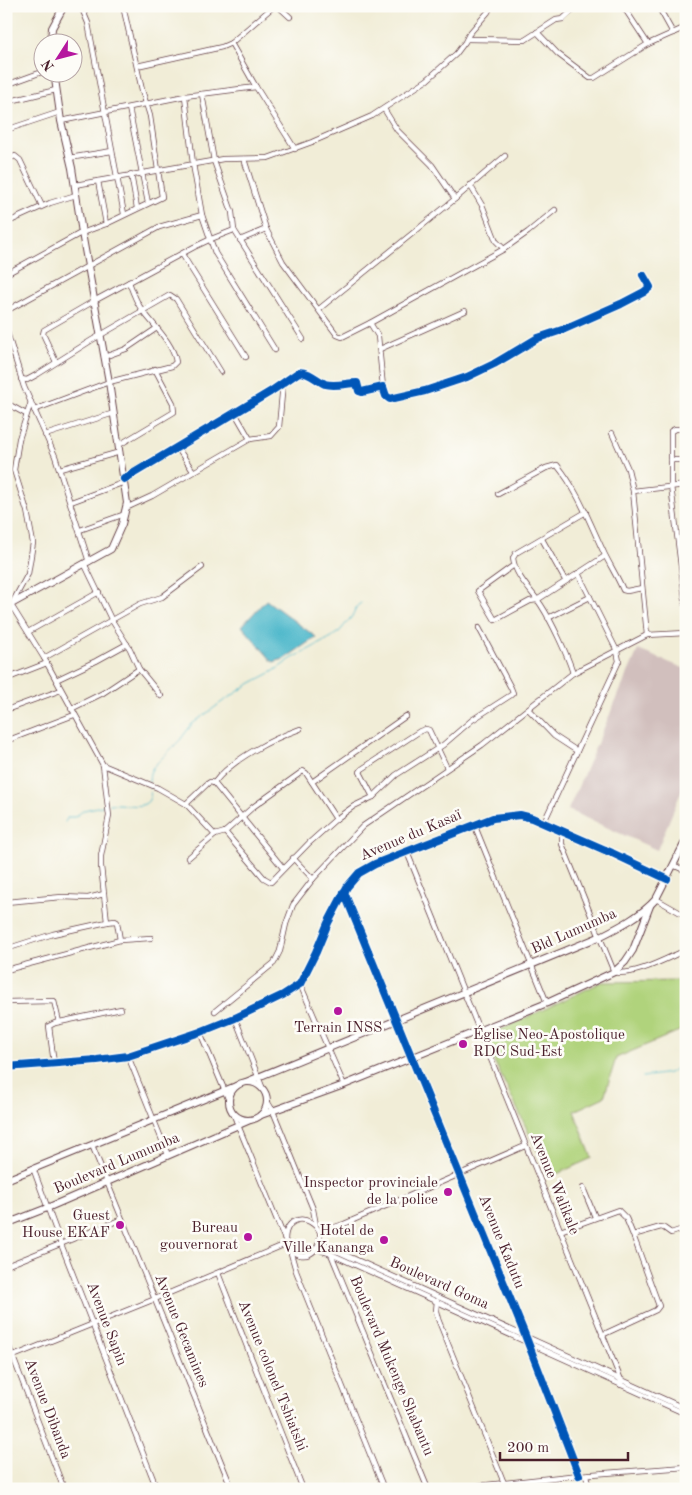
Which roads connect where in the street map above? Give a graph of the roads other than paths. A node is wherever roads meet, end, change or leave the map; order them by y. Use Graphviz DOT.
graph roads {
  1 [pos="64,6"];
  2 [pos="81,6"];
  3 [pos="123,6"];
  4 [pos="276,6"];
  5 [pos="491,6"];
  6 [pos="577,6"];
  7 [pos="624,6"];
  8 [pos="658,6"];
  9 [pos="290,17"];
  10 [pos="686,27"];
  11 [pos="52,32"];
  12 [pos="537,32"];
  13 [pos="673,33"];
  14 [pos="467,39"];
  15 [pos="231,43"];
  16 [pos="648,44"];
  17 [pos="137,66"];
  18 [pos="32,76"];
  19 [pos="55,82"];
  20 [pos="6,85"];
  21 [pos="256,87"];
  22 [pos="56,90"];
  23 [pos="202,94"];
  24 [pos="185,96"];
  25 [pos="6,102"];
  26 [pos="147,104"];
  27 [pos="130,108"];
  28 [pos="384,109"];
  29 [pos="60,112"];
  30 [pos="105,113"];
  31 [pos="61,121"];
  32 [pos="6,130"];
  33 [pos="295,148"];
  34 [pos="112,150"];
  35 [pos="505,156"];
  36 [pos="69,158"];
  37 [pos="6,160"];
  38 [pos="244,160"];
  39 [pos="214,161"];
  40 [pos="193,164"];
  41 [pos="159,170"];
  42 [pos="142,172"];
  43 [pos="131,174"];
  44 [pos="118,178"];
  45 [pos="98,182"];
  46 [pos="75,185"];
  47 [pos="470,185"];
  48 [pos="76,195"];
  49 [pos="455,199"];
  50 [pos="148,203"];
  51 [pos="42,206"];
  52 [pos="137,208"];
  53 [pos="554,210"];
  54 [pos="124,214"];
  55 [pos="202,215"];
  56 [pos="6,223"];
  57 [pos="106,224"];
  58 [pos="266,229"];
  59 [pos="234,230"];
  60 [pos="82,233"];
  61 [pos="210,239"];
  62 [pos="240,240"];
  63 [pos="504,249"];
  64 [pos="182,254"];
  65 [pos="88,266"];
  66 [pos="6,274"];
  67 [pos="643,275"];
  68 [pos="129,282"];
  69 [pos="94,301"];
  70 [pos="319,309"];
  71 [pos="6,311"];
  72 [pos="143,311"];
  73 [pos="465,311"];
  74 [pos="370,323"];
  75 [pos="157,328"];
  76 [pos="7,334"];
  77 [pos="100,336"];
  78 [pos="303,339"];
  79 [pos="6,349"];
  80 [pos="380,349"];
  81 [pos="275,350"];
  82 [pos="12,351"];
  83 [pos="246,357"];
  84 [pos="104,358"];
  85 [pos="56,362"];
  86 [pos="155,369"];
  87 [pos="221,372"];
  88 [pos="21,379"];
  89 [pos="27,380"];
  90 [pos="109,382"];
  91 [pos="283,383"];
  92 [pos="24,387"];
  93 [pos="383,387"];
  94 [pos="31,402"];
  95 [pos="6,403"];
  96 [pos="34,410"];
  97 [pos="114,413"];
  98 [pos="234,413"];
  99 [pos="26,414"];
  100 [pos="686,429"];
  101 [pos="612,433"];
  102 [pos="45,435"];
  103 [pos="250,439"];
  104 [pos="177,447"];
  105 [pos="119,448"];
  106 [pos="671,460"];
  107 [pos="686,460"];
  108 [pos="60,469"];
  109 [pos="193,471"];
  110 [pos="124,477"];
  111 [pos="686,485"];
  112 [pos="671,486"];
  113 [pos="633,491"];
  114 [pos="498,494"];
  115 [pos="71,502"];
  116 [pos="126,511"];
  117 [pos="586,512"];
  118 [pos="80,530"];
  119 [pos="542,539"];
  120 [pos="605,556"];
  121 [pos="686,562"];
  122 [pos="680,563"];
  123 [pos="87,564"];
  124 [pos="514,564"];
  125 [pos="202,567"];
  126 [pos="578,573"];
  127 [pos="565,580"];
  128 [pos="642,588"];
  129 [pos="99,592"];
  130 [pos="684,592"];
  131 [pos="590,597"];
  132 [pos="537,600"];
  133 [pos="9,606"];
  134 [pos="686,607"];
  135 [pos="548,618"];
  136 [pos="112,619"];
  137 [pos="479,628"];
  138 [pos="28,632"];
  139 [pos="686,633"];
  140 [pos="647,635"];
  141 [pos="127,644"];
  142 [pos="618,651"];
  143 [pos="44,658"];
  144 [pos="46,663"];
  145 [pos="139,669"];
  146 [pos="573,673"];
  147 [pos="6,679"];
  148 [pos="56,680"];
  149 [pos="61,690"];
  150 [pos="162,696"];
  151 [pos="71,709"];
  152 [pos="528,709"];
  153 [pos="6,710"];
  154 [pos="74,715"];
  155 [pos="406,716"];
  156 [pos="300,729"];
  157 [pos="6,741"];
  158 [pos="438,748"];
  159 [pos="577,751"];
  160 [pos="103,765"];
  161 [pos="447,768"];
  162 [pos="312,782"];
  163 [pos="214,783"];
  164 [pos="373,797"];
  165 [pos="186,804"];
  166 [pos="241,818"];
  167 [pos="336,819"];
  168 [pos="544,822"];
  169 [pos="474,824"];
  170 [pos="562,830"];
  171 [pos="225,832"];
  172 [pos="215,835"];
  173 [pos="686,840"];
  174 [pos="407,852"];
  175 [pos="188,858"];
  176 [pos="293,858"];
  177 [pos="674,865"];
  178 [pos="283,868"];
  179 [pos="686,871"];
  180 [pos="313,879"];
  181 [pos="667,879"];
  182 [pos="344,892"];
  183 [pos="104,894"];
  184 [pos="656,899"];
  185 [pos="6,902"];
  186 [pos="338,903"];
  187 [pos="651,905"];
  188 [pos="350,907"];
  189 [pos="686,916"];
  190 [pos="107,922"];
  191 [pos="599,936"];
  192 [pos="151,938"];
  193 [pos="120,940"];
  194 [pos="6,949"];
  195 [pos="686,950"];
  196 [pos="531,964"];
  197 [pos="6,970"];
  198 [pos="614,972"];
  199 [pos="300,984"];
  200 [pos="464,992"];
  201 [pos="6,1002"];
  202 [pos="547,1002"];
  203 [pos="121,1009"];
  204 [pos="215,1012"];
  205 [pos="235,1018"];
  206 [pos="396,1020"];
  207 [pos="59,1022"];
  208 [pos="479,1030"];
  209 [pos="200,1032"];
  210 [pos="328,1048"];
  211 [pos="128,1056"];
  212 [pos="411,1058"];
  213 [pos="54,1063"];
  214 [pos="6,1067"];
  215 [pos="259,1076"];
  216 [pos="246,1082"];
  217 [pos="344,1085"];
  218 [pos="236,1086"];
  219 [pos="263,1089"];
  220 [pos="224,1091"];
  221 [pos="229,1101"];
  222 [pos="267,1101"];
  223 [pos="273,1111"];
  224 [pos="233,1113"];
  225 [pos="261,1115"];
  226 [pos="154,1119"];
  227 [pos="250,1120"];
  228 [pos="238,1126"];
  229 [pos="92,1145"];
  230 [pos="525,1146"];
  231 [pos="168,1156"];
  232 [pos="33,1168"];
  233 [pos="458,1174"];
  234 [pos="6,1180"];
  235 [pos="108,1182"];
  236 [pos="584,1188"];
  237 [pos="47,1208"];
  238 [pos="595,1217"];
  239 [pos="122,1219"];
  240 [pos="6,1224"];
  241 [pos="316,1225"];
  242 [pos="686,1228"];
  243 [pos="560,1231"];
  244 [pos="320,1232"];
  245 [pos="633,1235"];
  246 [pos="321,1240"];
  247 [pos="285,1242"];
  248 [pos="61,1244"];
  249 [pos="317,1249"];
  250 [pos="290,1250"];
  251 [pos="330,1251"];
  252 [pos="6,1266"];
  253 [pos="218,1272"];
  254 [pos="155,1299"];
  255 [pos="437,1299"];
  256 [pos="474,1316"];
  257 [pos="92,1324"];
  258 [pos="602,1335"];
  259 [pos="525,1336"];
  260 [pos="6,1339"];
  261 [pos="528,1343"];
  262 [pos="13,1356"];
  263 [pos="6,1359"];
  264 [pos="621,1382"];
  265 [pos="666,1403"];
  266 [pos="686,1409"];
  267 [pos="686,1414"];
  268 [pos="686,1467"];
  269 [pos="580,1475"];
  270 [pos="586,1475"];
  271 [pos="515,1482"];
  272 [pos="504,1483"];
  273 [pos="64,1489"];
  274 [pos="157,1489"];
  275 [pos="232,1489"];
  276 [pos="303,1489"];
  277 [pos="384,1489"];
  278 [pos="428,1489"];
  279 [pos="450,1489"];
  280 [pos="516,1489"];
  281 [pos="589,1489"];
  1 -- 11 [label="main road"];
  2 -- 30 [label="street"];
  3 -- 17 [label="street"];
  4 -- 9 [label="street"];
  4 -- 15 [label="street"];
  5 -- 14 [label="street"];
  6 -- 12 [label="street"];
  7 -- 16 [label="street"];
  8 -- 13 [label="street"];
  10 -- 13 [label="street"];
  12 -- 14 [label="street"];
  12 -- 16 [label="street"];
  13 -- 16 [label="street"];
  14 -- 28 [label="street"];
  15 -- 17 [label="street"];
  15 -- 21 [label="street"];
  17 -- 26 [label="street"];
  18 -- 20 [label="street"];
  19 -- 22 [label="main road"];
  21 -- 23 [label="street"];
  21 -- 33 [label="street"];
  22 -- 25 [label="street"];
  22 -- 29 [label="main road"];
  23 -- 24 [label="street"];
  23 -- 39 [label="street"];
  24 -- 26 [label="street"];
  24 -- 40 [label="street"];
  26 -- 27 [label="street"];
  26 -- 41 [label="street"];
  27 -- 30 [label="street"];
  27 -- 42 [label="street"];
  28 -- 33 [label="street"];
  28 -- 49 [label="street"];
  29 -- 31 [label="main road"];
  29 -- 32 [label="street"];
  30 -- 31 [label="street"];
  30 -- 34 [label="street"];
  31 -- 36 [label="main road"];
  33 -- 38 [label="street"];
  34 -- 36 [label="street"];
  34 -- 44 [label="street"];
  35 -- 47 [label="street"];
  36 -- 46 [label="main road"];
  37 -- 51 [label="street"];
  38 -- 39 [label="street"];
  38 -- 58 [label="street"];
  39 -- 40 [label="street"];
  39 -- 59 [label="street"];
  40 -- 41 [label="street"];
  40 -- 55 [label="street"];
  41 -- 42 [label="street"];
  41 -- 50 [label="street"];
  42 -- 43 [label="street"];
  42 -- 50 [label="street"];
  43 -- 44 [label="street"];
  43 -- 52 [label="street"];
  44 -- 45 [label="street"];
  44 -- 54 [label="street"];
  45 -- 46 [label="street"];
  45 -- 57 [label="street"];
  46 -- 48 [label="main road"];
  47 -- 49 [label="street"];
  47 -- 63 [label="street"];
  48 -- 51 [label="street"];
  48 -- 60 [label="main road"];
  49 -- 70 [label="street"];
  50 -- 52 [label="street"];
  51 -- 56 [label="street"];
  52 -- 54 [label="street"];
  53 -- 63 [label="street"];
  54 -- 57 [label="street"];
  55 -- 61 [label="street"];
  55 -- 65 [label="street"];
  57 -- 60 [label="street"];
  58 -- 62 [label="street"];
  58 -- 70 [label="street"];
  59 -- 61 [label="street"];
  59 -- 62 [label="street"];
  60 -- 65 [label="main road"];
  60 -- 66 [label="street"];
  61 -- 64 [label="street"];
  61 -- 81 [label="street"];
  62 -- 78 [label="street"];
  63 -- 74 [label="street"];
  64 -- 68 [label="street"];
  64 -- 83 [label="street"];
  65 -- 69 [label="main road"];
  65 -- 71 [label="street"];
  67 -- 93 [label="street"];
  68 -- 69 [label="street"];
  68 -- 72 [label="street"];
  69 -- 77 [label="main road"];
  69 -- 85 [label="street"];
  70 -- 74 [label="street"];
  72 -- 75 [label="street"];
  72 -- 77 [label="street"];
  72 -- 87 [label="street"];
  73 -- 80 [label="street"];
  74 -- 80 [label="street"];
  75 -- 84 [label="street"];
  75 -- 86 [label="street"];
  76 -- 82 [label="street"];
  77 -- 84 [label="main road"];
  77 -- 85 [label="street"];
  79 -- 82 [label="street"];
  80 -- 93 [label="street"];
  82 -- 88 [label="street"];
  84 -- 90 [label="main road"];
  85 -- 89 [label="street"];
  86 -- 90 [label="street"];
  86 -- 105 [label="street"];
  88 -- 89 [label="street"];
  88 -- 92 [label="street"];
  89 -- 92 [label="street"];
  90 -- 96 [label="street"];
  90 -- 97 [label="main road"];
  91 -- 93 [label="street"];
  91 -- 98 [label="street"];
  91 -- 103 [label="street"];
  92 -- 94 [label="street"];
  94 -- 96 [label="street"];
  94 -- 99 [label="street"];
  95 -- 99 [label="street"];
  96 -- 102 [label="street"];
  97 -- 102 [label="street"];
  97 -- 105 [label="main road"];
  98 -- 103 [label="street"];
  98 -- 104 [label="street"];
  99 -- 133 [label="street"];
  100 -- 106 [label="street"];
  101 -- 113 [label="street"];
  102 -- 108 [label="street"];
  103 -- 109 [label="street"];
  104 -- 109 [label="street"];
  104 -- 110 [label="street"];
  105 -- 108 [label="street"];
  105 -- 110 [label="main road"];
  106 -- 107 [label="street"];
  106 -- 112 [label="street"];
  108 -- 115 [label="street"];
  109 -- 116 [label="street"];
  110 -- 115 [label="street"];
  110 -- 116 [label="main road"];
  111 -- 112 [label="street"];
  112 -- 113 [label="street"];
  112 -- 122 [label="street"];
  113 -- 128 [label="street"];
  114 -- 117 [label="street"];
  115 -- 118 [label="street"];
  116 -- 118 [label="street"];
  116 -- 123 [label="main road"];
  117 -- 119 [label="street"];
  117 -- 120 [label="street"];
  118 -- 123 [label="street"];
  119 -- 124 [label="street"];
  119 -- 127 [label="street"];
  120 -- 126 [label="street"];
  120 -- 128 [label="street"];
  121 -- 122 [label="street"];
  122 -- 130 [label="street"];
  123 -- 129 [label="street"];
  123 -- 133 [label="main road"];
  124 -- 132 [label="street"];
  124 -- 132 [label="street"];
  125 -- 136 [label="street"];
  126 -- 127 [label="street"];
  126 -- 131 [label="street"];
  127 -- 132 [label="street"];
  128 -- 140 [label="street"];
  129 -- 136 [label="street"];
  129 -- 138 [label="street"];
  130 -- 134 [label="street"];
  131 -- 135 [label="street"];
  131 -- 142 [label="street"];
  132 -- 135 [label="street"];
  133 -- 138 [label="street"];
  135 -- 146 [label="street"];
  136 -- 141 [label="street"];
  136 -- 143 [label="street"];
  137 -- 158 [label="street"];
  138 -- 143 [label="street"];
  139 -- 140 [label="street"];
  140 -- 142 [label="street"];
  141 -- 145 [label="street"];
  141 -- 148 [label="street"];
  142 -- 146 [label="street"];
  142 -- 159 [label="street"];
  143 -- 144 [label="street"];
  144 -- 147 [label="street"];
  144 -- 148 [label="street"];
  145 -- 150 [label="street"];
  145 -- 151 [label="street"];
  146 -- 152 [label="street"];
  148 -- 149 [label="street"];
  149 -- 151 [label="street"];
  149 -- 153 [label="street"];
  151 -- 154 [label="street"];
  152 -- 159 [label="street"];
  152 -- 161 [label="street"];
  154 -- 157 [label="street"];
  154 -- 160 [label="street"];
  155 -- 162 [label="street"];
  156 -- 163 [label="street"];
  158 -- 161 [label="street"];
  158 -- 164 [label="street"];
  158 -- 164 [label="street"];
  159 -- 168 [label="street"];
  160 -- 165 [label="street"];
  160 -- 183 [label="street"];
  161 -- 180 [label="street"];
  162 -- 166 [label="street"];
  162 -- 167 [label="street"];
  163 -- 165 [label="street"];
  163 -- 166 [label="street"];
  164 -- 167 [label="street"];
  165 -- 172 [label="street"];
  166 -- 171 [label="street"];
  166 -- 178 [label="street"];
  167 -- 176 [label="street"];
  168 -- 169 [label="street, Avenue du Kasaï"];
  168 -- 170 [label="street, Avenue du Kasaï"];
  169 -- 174 [label="street, Avenue du Kasaï"];
  169 -- 196 [label="street"];
  170 -- 181 [label="street, Avenue du Kasaï"];
  170 -- 191 [label="street"];
  171 -- 172 [label="street"];
  171 -- 178 [label="street"];
  172 -- 175 [label="street"];
  173 -- 177 [label="main road"];
  174 -- 182 [label="street, Avenue du Kasaï"];
  174 -- 200 [label="street, Avenue Walikale"];
  176 -- 178 [label="street"];
  176 -- 180 [label="street"];
  177 -- 179 [label="street"];
  177 -- 181 [label="main road"];
  180 -- 204 [label="street"];
  181 -- 184 [label="main road"];
  182 -- 186 [label="street, Avenue du Kasaï"];
  182 -- 188 [label="street, Avenue Kadutu"];
  183 -- 185 [label="street"];
  183 -- 190 [label="street"];
  184 -- 187 [label="main road"];
  184 -- 189 [label="street"];
  186 -- 188 [label="street"];
  186 -- 199 [label="street, Avenue du Kasaï"];
  187 -- 191 [label="main road, Bld Lumumba"];
  187 -- 198 [label="main road"];
  188 -- 206 [label="street, Avenue Kadutu"];
  190 -- 193 [label="street"];
  190 -- 194 [label="street"];
  191 -- 196 [label="main road, Bld Lumumba"];
  191 -- 198 [label="street"];
  192 -- 193 [label="street"];
  193 -- 197 [label="street"];
  195 -- 198 [label="street"];
  196 -- 200 [label="main road, Bld Lumumba"];
  196 -- 202 [label="street"];
  198 -- 202 [label="main road"];
  199 -- 205 [label="street"];
  199 -- 210 [label="street"];
  200 -- 206 [label="main road, Bld Lumumba"];
  200 -- 208 [label="street, Avenue Walikale"];
  201 -- 207 [label="street"];
  202 -- 208 [label="main road"];
  203 -- 207 [label="street"];
  205 -- 209 [label="street"];
  205 -- 215 [label="street"];
  206 -- 210 [label="main road, Bld Lumumba"];
  206 -- 212 [label="street, Avenue Kadutu"];
  207 -- 213 [label="street"];
  208 -- 212 [label="main road"];
  208 -- 230 [label="street, Avenue Walikale"];
  209 -- 211 [label="street"];
  209 -- 220 [label="street"];
  210 -- 215 [label="main road, Bld Lumumba"];
  210 -- 217 [label="street"];
  211 -- 213 [label="street"];
  211 -- 226 [label="street"];
  212 -- 217 [label="main road"];
  212 -- 233 [label="street, Avenue Kadutu"];
  213 -- 214 [label="street"];
  215 -- 216 [label="main road, Bld Lumumba"];
  215 -- 219 [label="street"];
  216 -- 218 [label="main road"];
  216 -- 219 [label="main road"];
  217 -- 223 [label="main road"];
  218 -- 220 [label="main road"];
  218 -- 221 [label="main road"];
  219 -- 222 [label="main road"];
  220 -- 221 [label="street"];
  220 -- 226 [label="main road, Boulevard Lumumba"];
  221 -- 224 [label="main road"];
  222 -- 223 [label="street"];
  222 -- 225 [label="main road"];
  223 -- 225 [label="main road"];
  223 -- 241 [label="street"];
  224 -- 227 [label="main road"];
  224 -- 228 [label="street"];
  225 -- 227 [label="main road"];
  226 -- 229 [label="main road, Boulevard Lumumba"];
  226 -- 231 [label="street"];
  227 -- 228 [label="main road"];
  228 -- 231 [label="main road, Boulevard Lumumba"];
  228 -- 247 [label="street"];
  229 -- 232 [label="main road, Boulevard Lumumba"];
  229 -- 235 [label="street, Avenue Gecamines"];
  230 -- 233 [label="street"];
  230 -- 243 [label="street, Avenue Walikale"];
  231 -- 235 [label="main road, Boulevard Lumumba"];
  232 -- 234 [label="main road, Boulevard Lumumba"];
  232 -- 237 [label="street, Avenue Sapin"];
  233 -- 244 [label="street"];
  233 -- 259 [label="street, Avenue Kadutu"];
  235 -- 237 [label="main road, Boulevard Lumumba"];
  235 -- 239 [label="street, Avenue Gecamines"];
  236 -- 238 [label="street"];
  237 -- 240 [label="main road, Boulevard Lumumba"];
  237 -- 248 [label="street, Avenue Sapin"];
  238 -- 243 [label="street"];
  238 -- 245 [label="street"];
  239 -- 248 [label="street"];
  239 -- 254 [label="street, Avenue Gecamines"];
  241 -- 244 [label="street"];
  241 -- 247 [label="street"];
  242 -- 245 [label="street"];
  243 -- 258 [label="street, Avenue Walikale"];
  244 -- 246 [label="street"];
  245 -- 258 [label="street"];
  246 -- 249 [label="street"];
  246 -- 251 [label="street, Boulevard Goma"];
  247 -- 250 [label="street"];
  247 -- 253 [label="street"];
  248 -- 252 [label="street"];
  248 -- 257 [label="street, Avenue Sapin"];
  249 -- 250 [label="street"];
  249 -- 251 [label="street"];
  250 -- 277 [label="street"];
  251 -- 255 [label="street, Boulevard Goma"];
  251 -- 278 [label="street, Boulevard Mukenge Shabantu"];
  253 -- 254 [label="street"];
  253 -- 276 [label="street, Avenue colonel Tshiatshi"];
  254 -- 257 [label="street"];
  254 -- 275 [label="street, Avenue Gecamines"];
  255 -- 256 [label="street, Boulevard Goma"];
  255 -- 272 [label="street"];
  256 -- 259 [label="street, Boulevard Goma"];
  256 -- 261 [label="street, Boulevard Goma"];
  257 -- 262 [label="street"];
  257 -- 274 [label="street, Avenue Sapin"];
  258 -- 264 [label="street, Avenue Walikale"];
  259 -- 261 [label="street, Avenue Kadutu"];
  259 -- 264 [label="street, Boulevard Goma"];
  260 -- 262 [label="street, Avenue Dibanda"];
  261 -- 264 [label="street, Boulevard Goma"];
  261 -- 269 [label="street, Avenue Kadutu"];
  262 -- 263 [label="street"];
  262 -- 273 [label="street, Avenue Dibanda"];
  264 -- 265 [label="street, Boulevard Goma"];
  265 -- 266 [label="street, Boulevard Goma"];
  265 -- 267 [label="street, Boulevard Goma"];
  268 -- 270 [label="street"];
  269 -- 270 [label="street"];
  269 -- 271 [label="street"];
  270 -- 281 [label="street"];
  271 -- 272 [label="street"];
  271 -- 280 [label="street"];
  272 -- 279 [label="street"];
}
